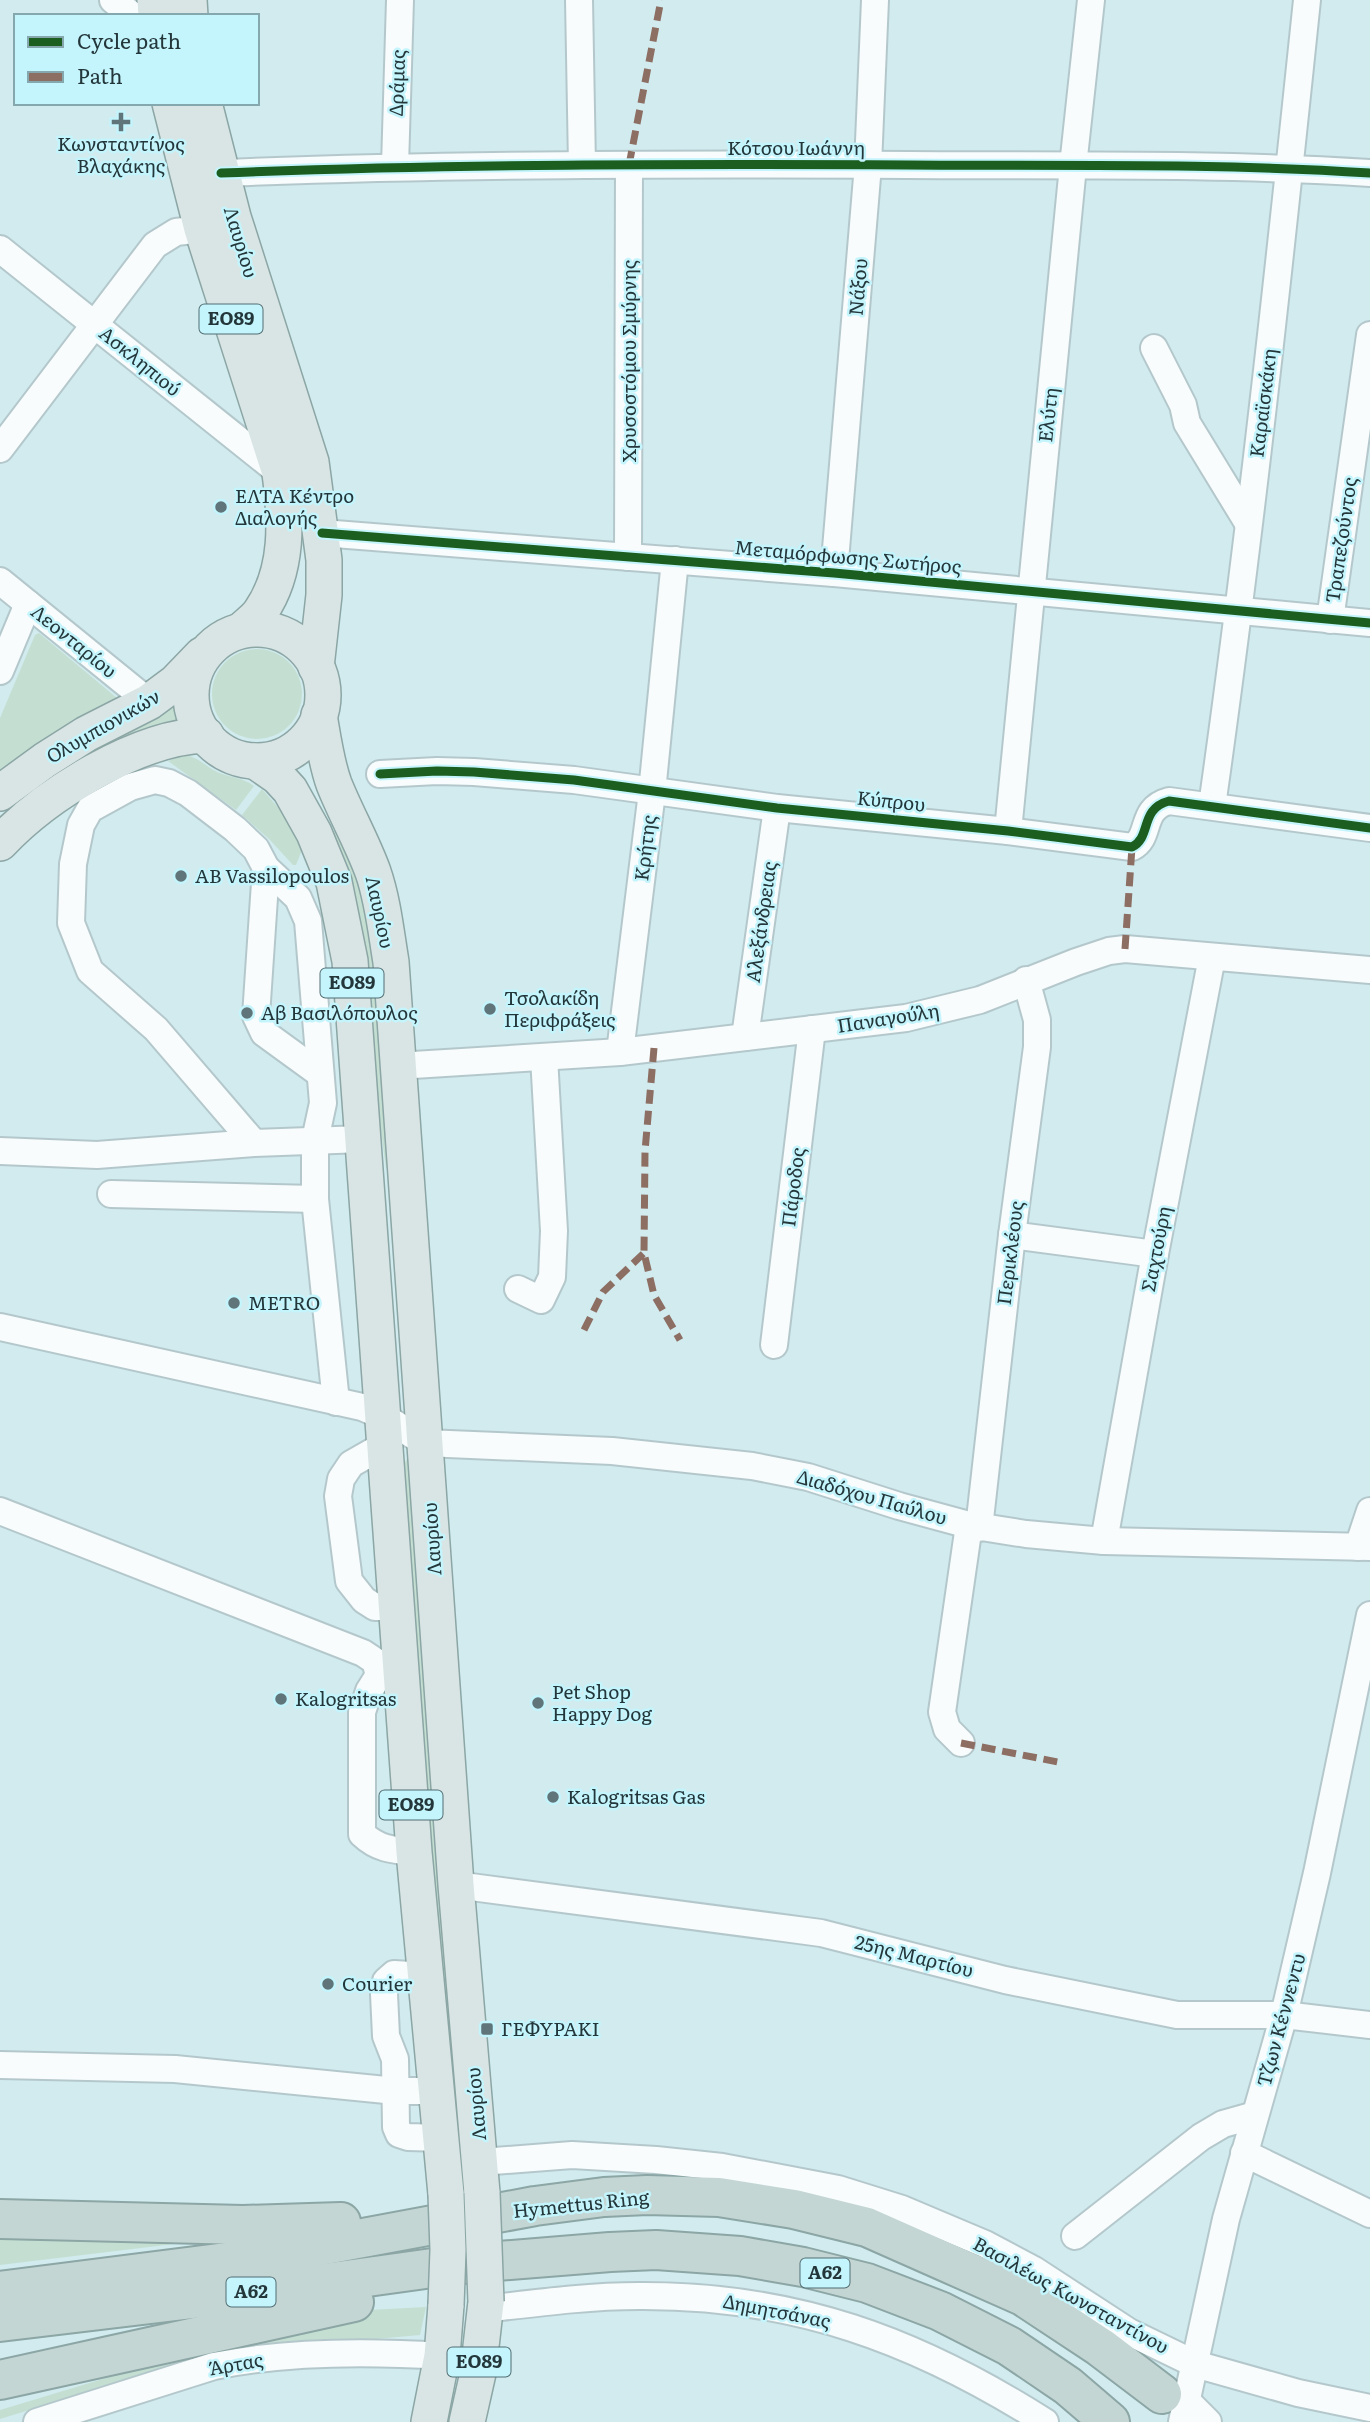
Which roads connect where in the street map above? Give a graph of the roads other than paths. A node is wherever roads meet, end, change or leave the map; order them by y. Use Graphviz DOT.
graph roads {
  1 [pos="113,0"];
  2 [pos="400,0"];
  3 [pos="579,0"];
  4 [pos="875,0"];
  5 [pos="1091,0"];
  6 [pos="1307,0"];
  7 [pos="130,14"];
  8 [pos="171,105"];
  9 [pos="204,105"];
  10 [pos="582,165"];
  11 [pos="629,165"];
  12 [pos="868,165"];
  13 [pos="395,166"];
  14 [pos="1073,166"];
  15 [pos="1291,168"];
  16 [pos="221,173"];
  17 [pos="1370,173"];
  18 [pos="202,229"];
  19 [pos="0,249"];
  20 [pos="96,325"];
  21 [pos="1370,335"];
  22 [pos="1154,348"];
  23 [pos="0,449"];
  24 [pos="280,472"];
  25 [pos="1248,523"];
  26 [pos="322,533"];
  27 [pos="628,557"];
  28 [pos="675,560"];
  29 [pos="834,573"];
  30 [pos="0,581"];
  31 [pos="1031,592"];
  32 [pos="29,604"];
  33 [pos="1239,612"];
  34 [pos="1331,620"];
  35 [pos="1370,623"];
  36 [pos="242,630"];
  37 [pos="202,655"];
  38 [pos="316,667"];
  39 [pos="0,671"];
  40 [pos="149,702"];
  41 [pos="319,715"];
  42 [pos="206,735"];
  43 [pos="255,761"];
  44 [pos="380,774"];
  45 [pos="652,792"];
  46 [pos="0,795"];
  47 [pos="1212,806"];
  48 [pos="778,808"];
  49 [pos="36,810"];
  50 [pos="1370,828"];
  51 [pos="1008,831"];
  52 [pos="0,844"];
  53 [pos="266,868"];
  54 [pos="1212,957"];
  55 [pos="1370,970"];
  56 [pos="1026,980"];
  57 [pos="812,1029"];
  58 [pos="746,1037"];
  59 [pos="620,1052"];
  60 [pos="544,1057"];
  61 [pos="397,1066"];
  62 [pos="319,1073"];
  63 [pos="363,1139"];
  64 [pos="315,1140"];
  65 [pos="254,1143"];
  66 [pos="0,1151"];
  67 [pos="111,1194"];
  68 [pos="316,1199"];
  69 [pos="1012,1235"];
  70 [pos="1155,1254"];
  71 [pos="518,1290"];
  72 [pos="0,1327"];
  73 [pos="774,1345"];
  74 [pos="337,1402"];
  75 [pos="385,1430"];
  76 [pos="425,1443"];
  77 [pos="0,1511"];
  78 [pos="1370,1511"];
  79 [pos="974,1526"];
  80 [pos="1104,1541"];
  81 [pos="1364,1547"];
  82 [pos="397,1607"];
  83 [pos="1370,1615"];
  84 [pos="390,1674"];
  85 [pos="961,1743"];
  86 [pos="414,1852"];
  87 [pos="456,1885"];
  88 [pos="427,1976"];
  89 [pos="1284,2015"];
  90 [pos="1370,2025"];
  91 [pos="0,2065"];
  92 [pos="396,2091"];
  93 [pos="438,2091"];
  94 [pos="1255,2115"];
  95 [pos="442,2137"];
  96 [pos="1244,2152"];
  97 [pos="481,2177"];
  98 [pos="535,2206"];
  99 [pos="1370,2214"];
  100 [pos="0,2219"];
  101 [pos="1075,2236"];
  102 [pos="501,2261"];
  103 [pos="0,2291"];
  104 [pos="485,2305"];
  105 [pos="0,2322"];
  106 [pos="442,2356"];
  107 [pos="1195,2364"];
  108 [pos="0,2380"];
  109 [pos="1177,2406"];
  110 [pos="1370,2408"];
  111 [pos="37,2422"];
  112 [pos="429,2422"];
  113 [pos="467,2422"];
  114 [pos="1045,2422"];
  115 [pos="1110,2422"];
  116 [pos="1208,2422"];
  1 -- 7 [label="street"];
  2 -- 13 [label="street, Δράμας"];
  3 -- 10 [label="street"];
  4 -- 12 [label="street, Νάξου"];
  5 -- 14 [label="street, Ελύτη"];
  6 -- 15 [label="street, Καραϊσκάκη"];
  8 -- 18 [label="main road, Λαυρίου / ΕΟ89"];
  9 -- 16 [label="main road, Λαυρίου / ΕΟ89"];
  10 -- 11 [label="street, Κότσου Ιωάννη"];
  10 -- 13 [label="street, Κότσου Ιωάννη"];
  11 -- 12 [label="street, Κότσου Ιωάννη"];
  11 -- 27 [label="street, Χρυσοστόμου Σμύρνης"];
  12 -- 14 [label="street, Κότσου Ιωάννη"];
  12 -- 29 [label="street, Νάξου"];
  13 -- 16 [label="street, Κότσου Ιωάννη"];
  14 -- 15 [label="street, Κότσου Ιωάννη"];
  14 -- 31 [label="street, Ελύτη"];
  15 -- 17 [label="street, Κότσου Ιωάννη"];
  15 -- 25 [label="street, Καραϊσκάκη"];
  16 -- 26 [label="main road, Λαυρίου / ΕΟ89"];
  18 -- 20 [label="street"];
  18 -- 24 [label="main road, Λαυρίου / ΕΟ89"];
  19 -- 20 [label="street, Ασκληπιού"];
  20 -- 23 [label="street"];
  20 -- 24 [label="street, Ασκληπιού"];
  21 -- 34 [label="street, Τραπεζούντος"];
  22 -- 25 [label="street"];
  24 -- 36 [label="main road, Λαυρίου / ΕΟ89"];
  25 -- 33 [label="street, Καραϊσκάκη"];
  26 -- 27 [label="street, Μεταμόρφωσης Σωτήρος"];
  26 -- 38 [label="main road, Λαυρίου / ΕΟ89"];
  27 -- 28 [label="street, Μεταμόρφωσης Σωτήρος"];
  28 -- 29 [label="street, Μεταμόρφωσης Σωτήρος"];
  28 -- 45 [label="street, Κρήτης"];
  29 -- 31 [label="street, Μεταμόρφωσης Σωτήρος"];
  30 -- 32 [label="street, Λεονταρίου"];
  31 -- 33 [label="street, Μεταμόρφωσης Σωτήρος"];
  31 -- 51 [label="street, Ελύτη"];
  32 -- 39 [label="street"];
  32 -- 40 [label="street, Λεονταρίου"];
  33 -- 34 [label="street, Μεταμόρφωσης Σωτήρος"];
  33 -- 47 [label="street, Καραϊσκάκη"];
  34 -- 35 [label="street, Μεταμόρφωσης Σωτήρος"];
  36 -- 37 [label="main road, Λαυρίου / ΕΟ89"];
  36 -- 38 [label="main road, Λαυρίου / ΕΟ89"];
  37 -- 40 [label="main road, Ολυμπιονικών"];
  37 -- 42 [label="main road"];
  38 -- 41 [label="main road, Λαυρίου / ΕΟ89"];
  40 -- 46 [label="main road, Ολυμπιονικών"];
  41 -- 43 [label="main road"];
  41 -- 61 [label="main road, Λαυρίου / ΕΟ89"];
  42 -- 43 [label="main road, ΕΟ89"];
  42 -- 49 [label="main road, Ολυμπιονικών"];
  43 -- 63 [label="main road, Λαυρίου / ΕΟ89"];
  44 -- 45 [label="street, Κύπρου"];
  45 -- 48 [label="street, Κύπρου"];
  45 -- 59 [label="street, Κρήτης"];
  46 -- 49 [label="street"];
  47 -- 50 [label="street, Κύπρου"];
  47 -- 51 [label="street, Κύπρου"];
  48 -- 51 [label="street, Κύπρου"];
  48 -- 58 [label="street, Αλεξάνδρειας"];
  49 -- 52 [label="main road, Ολυμπιονικών"];
  53 -- 62 [label="street"];
  53 -- 62 [label="street"];
  53 -- 65 [label="street"];
  54 -- 55 [label="street, Παναγούλη"];
  54 -- 56 [label="street, Παναγούλη"];
  54 -- 70 [label="street, Σαχτούρη"];
  56 -- 57 [label="street, Παναγούλη"];
  56 -- 69 [label="street, Περικλέους"];
  57 -- 58 [label="street, Παναγούλη"];
  57 -- 73 [label="street, Πάροδος"];
  58 -- 59 [label="street, Παναγούλη"];
  59 -- 60 [label="street, Παναγούλη"];
  60 -- 61 [label="street, Παναγούλη"];
  60 -- 71 [label="street"];
  61 -- 76 [label="main road, Λαυρίου / ΕΟ89"];
  62 -- 64 [label="street"];
  63 -- 64 [label="street"];
  63 -- 75 [label="main road, Λαυρίου / ΕΟ89"];
  64 -- 65 [label="street"];
  64 -- 68 [label="street"];
  65 -- 66 [label="street"];
  67 -- 68 [label="street"];
  68 -- 74 [label="street"];
  69 -- 70 [label="street"];
  69 -- 79 [label="street, Περικλέους"];
  70 -- 80 [label="street, Σαχτούρη"];
  72 -- 74 [label="street"];
  74 -- 75 [label="street"];
  75 -- 76 [label="street"];
  75 -- 82 [label="main road, Λαυρίου / ΕΟ89"];
  75 -- 82 [label="street"];
  76 -- 79 [label="street, Διαδόχου Παύλου"];
  76 -- 87 [label="main road, Λαυρίου / ΕΟ89"];
  77 -- 84 [label="street"];
  78 -- 81 [label="street"];
  79 -- 80 [label="street, Διαδόχου Παύλου"];
  79 -- 85 [label="street, Περικλέους"];
  80 -- 81 [label="street, Διαδόχου Παύλου"];
  82 -- 84 [label="main road, Λαυρίου / ΕΟ89"];
  83 -- 89 [label="street, Τζων Κέννεντυ"];
  84 -- 86 [label="main road, Λαυρίου / ΕΟ89"];
  84 -- 86 [label="street"];
  86 -- 88 [label="main road, Λαυρίου / ΕΟ89"];
  87 -- 89 [label="street, 25ης Μαρτίου"];
  87 -- 97 [label="main road, Λαυρίου / ΕΟ89"];
  88 -- 92 [label="street"];
  88 -- 93 [label="main road, Λαυρίου / ΕΟ89"];
  89 -- 90 [label="street, 25ης Μαρτίου"];
  89 -- 94 [label="street, Τζων Κέννεντυ"];
  91 -- 92 [label="street"];
  92 -- 93 [label="street"];
  92 -- 95 [label="street"];
  93 -- 95 [label="main road, Λαυρίου / ΕΟ89"];
  94 -- 96 [label="street, Τζων Κέννεντυ"];
  94 -- 101 [label="street"];
  95 -- 106 [label="main road, Λαυρίου / ΕΟ89, bridge"];
  96 -- 99 [label="street"];
  96 -- 107 [label="street, Τζων Κέννεντυ"];
  97 -- 104 [label="main road, Λαυρίου / ΕΟ89, bridge"];
  97 -- 107 [label="street, Βασιλέως Κωνσταντίνου"];
  98 -- 100 [label="highway"];
  98 -- 103 [label="highway, Hymettus Ring / Α62"];
  98 -- 109 [label="highway, Hymettus Ring / Α62"];
  102 -- 105 [label="highway, Α62"];
  102 -- 108 [label="highway"];
  102 -- 115 [label="highway, Α62"];
  104 -- 113 [label="main road, Λαυρίου / ΕΟ89"];
  104 -- 114 [label="street, Δημητσάνας"];
  106 -- 111 [label="street, Άρτας"];
  106 -- 112 [label="main road, Λαυρίου / ΕΟ89"];
  107 -- 109 [label="street, Τζων Κέννεντυ"];
  107 -- 110 [label="street, Βασιλέως Κωνσταντίνου"];
  109 -- 116 [label="street"];
}
